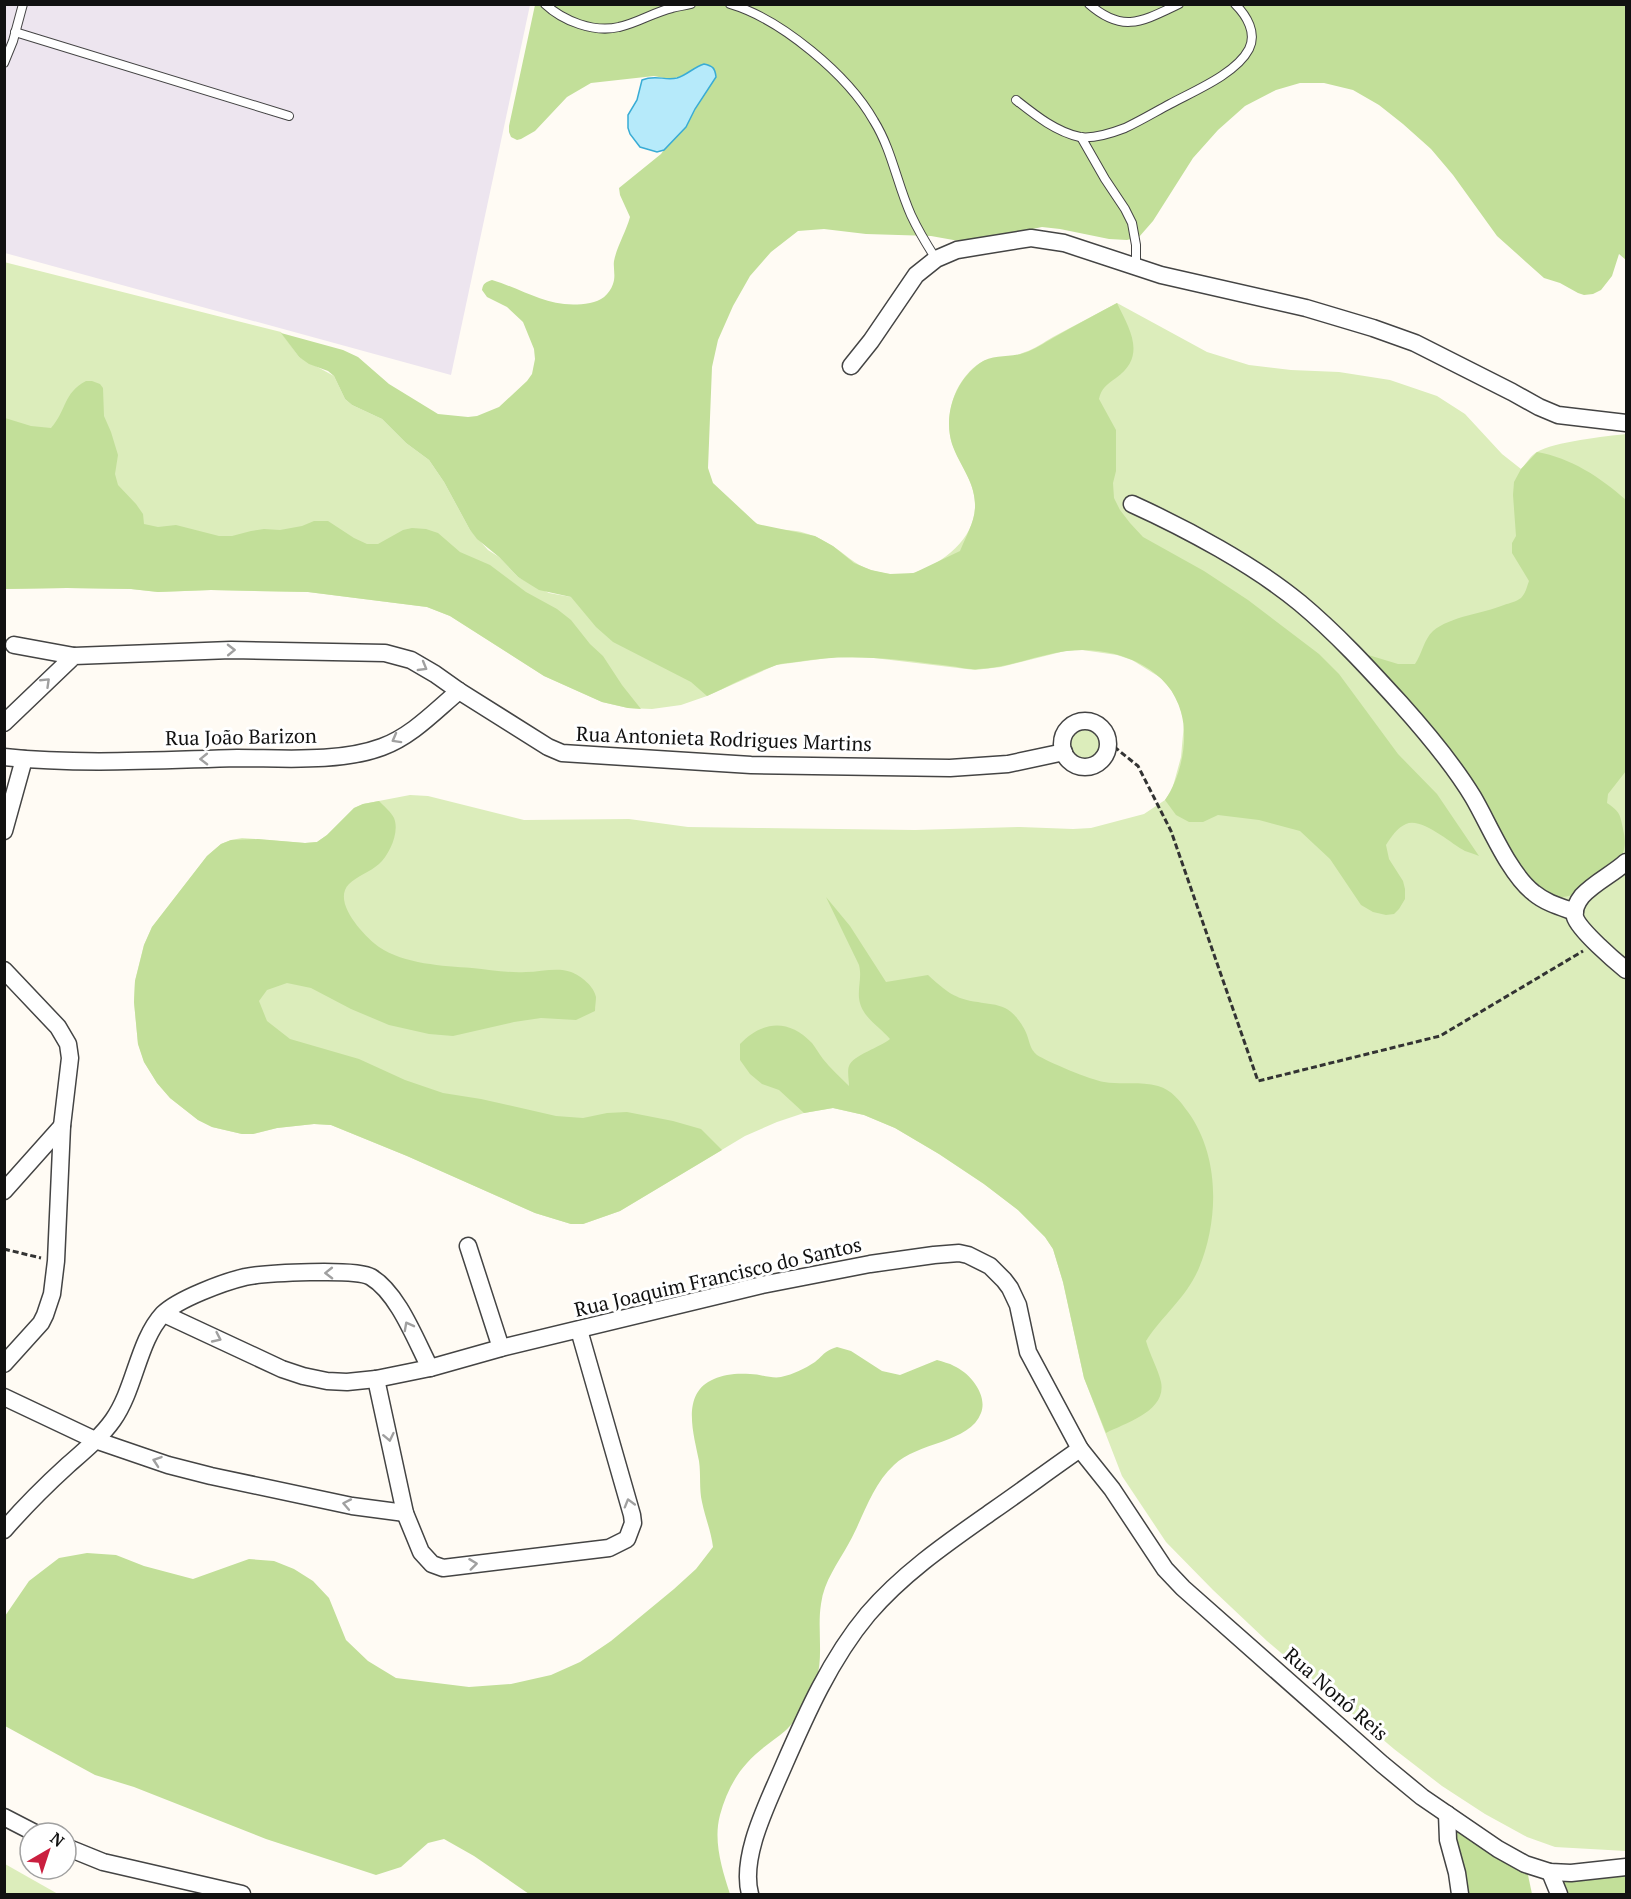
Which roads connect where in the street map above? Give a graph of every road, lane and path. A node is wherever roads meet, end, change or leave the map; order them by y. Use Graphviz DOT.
graph roads {
  1 [pos="23,4"];
  2 [pos="545,4"];
  3 [pos="691,4"];
  4 [pos="730,4"];
  5 [pos="1089,4"];
  6 [pos="1179,4"];
  7 [pos="1235,4"];
  8 [pos="15,32"];
  9 [pos="4,63"];
  10 [pos="1017,100"];
  11 [pos="289,116"];
  12 [pos="1081,137"];
  13 [pos="936,259"];
  14 [pos="1136,267"];
  15 [pos="851,366"];
  16 [pos="1626,423"];
  17 [pos="1132,504"];
  18 [pos="14,645"];
  19 [pos="74,656"];
  20 [pos="459,691"];
  21 [pos="4,723"];
  22 [pos="1107,741"];
  23 [pos="1064,752"];
  24 [pos="4,758"];
  25 [pos="24,759"];
  26 [pos="4,831"];
  27 [pos="1626,862"];
  28 [pos="1575,912"];
  29 [pos="1596,943"];
  30 [pos="4,970"];
  31 [pos="1626,970"];
  32 [pos="62,1126"];
  33 [pos="4,1191"];
  34 [pos="468,1246"];
  35 [pos="4,1249"];
  36 [pos="56,1261"];
  37 [pos="164,1314"];
  38 [pos="579,1330"];
  39 [pos="501,1348"];
  40 [pos="4,1364"];
  41 [pos="430,1368"];
  42 [pos="376,1379"];
  43 [pos="4,1397"];
  44 [pos="95,1440"];
  45 [pos="1080,1449"];
  46 [pos="405,1513"];
  47 [pos="4,1530"];
  48 [pos="1447,1814"];
  49 [pos="4,1818"];
  50 [pos="18,1825"];
  51 [pos="78,1852"];
  52 [pos="1626,1867"];
  53 [pos="1550,1872"];
  54 [pos="242,1894"];
  55 [pos="750,1894"];
  56 [pos="1460,1894"];
  57 [pos="1559,1894"];
  1 -- 8 [label="lane"];
  2 -- 3 [label="lane"];
  4 -- 13 [label="lane"];
  5 -- 6 [label="lane"];
  7 -- 12 [label="lane"];
  8 -- 9 [label="lane"];
  8 -- 11 [label="lane"];
  10 -- 12 [label="lane"];
  12 -- 14 [label="lane"];
  13 -- 14 [label="street"];
  13 -- 15 [label="street"];
  14 -- 16 [label="street"];
  17 -- 28 [label="street"];
  18 -- 19 [label="street, Rua Antonieta Rodrigues Martins"];
  19 -- 20 [label="street, Rua Antonieta Rodrigues Martins, one-way"];
  21 -- 19 [label="street, one-way"];
  20 -- 23 [label="street, Rua Antonieta Rodrigues Martins"];
  20 -- 25 [label="street, Rua João Barizon, one-way"];
  22 -- 23 [label="street"];
  22 -- 23 [label="street"];
  22 -- 29 [label="path"];
  24 -- 25 [label="street, Rua João Barizon"];
  25 -- 26 [label="street"];
  27 -- 28 [label="street"];
  28 -- 29 [label="street"];
  29 -- 31 [label="street"];
  30 -- 32 [label="street"];
  32 -- 33 [label="street"];
  32 -- 36 [label="street"];
  34 -- 39 [label="street"];
  35 -- 36 [label="path"];
  36 -- 40 [label="street"];
  41 -- 37 [label="street, one-way"];
  37 -- 42 [label="street, one-way"];
  37 -- 44 [label="street"];
  38 -- 39 [label="street, Rua Joaquim Francisco do Santos"];
  38 -- 45 [label="street, Rua Joaquim Francisco do Santos"];
  46 -- 38 [label="street, one-way"];
  39 -- 41 [label="street, Rua Joaquim Francisco do Santos"];
  41 -- 42 [label="street, Rua Joaquim Francisco do Santos"];
  42 -- 46 [label="street, one-way"];
  43 -- 44 [label="street"];
  46 -- 44 [label="street, one-way"];
  44 -- 47 [label="street"];
  45 -- 48 [label="street, Rua Nonô Reis"];
  45 -- 55 [label="street"];
  48 -- 53 [label="street, Rua Nonô Reis"];
  48 -- 56 [label="street"];
  49 -- 50 [label="street"];
  51 -- 54 [label="street"];
  52 -- 53 [label="street, Rua Nonô Reis"];
  53 -- 57 [label="street"];
}
